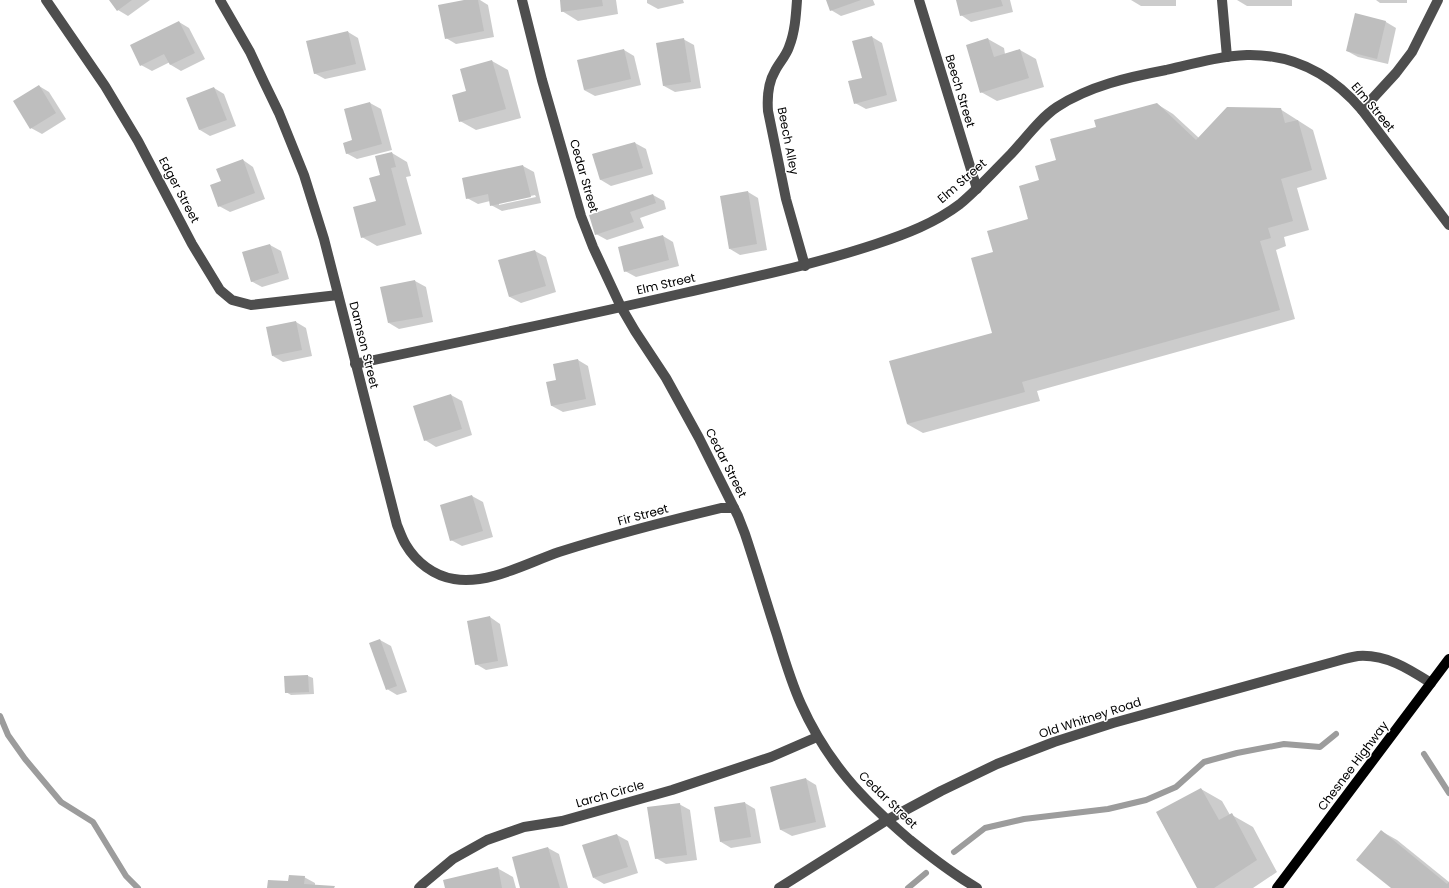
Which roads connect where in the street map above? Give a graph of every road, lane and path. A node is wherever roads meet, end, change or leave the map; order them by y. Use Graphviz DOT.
graph roads {
  1 [pos="46,0"];
  2 [pos="220,0"];
  3 [pos="522,0"];
  4 [pos="797,0"];
  5 [pos="919,0"];
  6 [pos="1222,0"];
  7 [pos="1438,0"];
  8 [pos="1227,57"];
  9 [pos="1362,110"];
  10 [pos="977,189"];
  11 [pos="1449,225"];
  12 [pos="805,266"];
  13 [pos="338,295"];
  14 [pos="621,307"];
  15 [pos="355,364"];
  16 [pos="734,508"];
  17 [pos="559,552"];
  18 [pos="1449,658"];
  19 [pos="1431,684"];
  20 [pos="817,736"];
  21 [pos="887,820"];
  22 [pos="419,888"];
  23 [pos="779,888"];
  24 [pos="976,888"];
  25 [pos="1277,888"];
  1 -- 13 [label="street, Edger Street"];
  2 -- 13 [label="street, Damson Street"];
  3 -- 14 [label="street, Cedar Street"];
  4 -- 12 [label="street, Beech Alley"];
  5 -- 10 [label="street, Beech Street"];
  6 -- 8 [label="street"];
  7 -- 9 [label="street"];
  8 -- 9 [label="street, Elm Street"];
  8 -- 10 [label="street, Elm Street"];
  9 -- 11 [label="street, Elm Street"];
  10 -- 12 [label="street, Elm Street"];
  12 -- 14 [label="street, Elm Street"];
  13 -- 15 [label="street, Damson Street"];
  14 -- 15 [label="street, Elm Street"];
  14 -- 16 [label="street, Cedar Street"];
  15 -- 17 [label="street, Damson Street"];
  16 -- 17 [label="street, Fir Street"];
  16 -- 20 [label="street, Cedar Street"];
  18 -- 19 [label="main road, Chesnee Highway"];
  19 -- 21 [label="street, Old Whitney Road"];
  19 -- 25 [label="main road, Chesnee Highway"];
  20 -- 21 [label="street, Cedar Street"];
  20 -- 22 [label="street, Larch Circle"];
  21 -- 23 [label="street, Old Whitney Road"];
  21 -- 24 [label="street, Cedar Street"];
}
